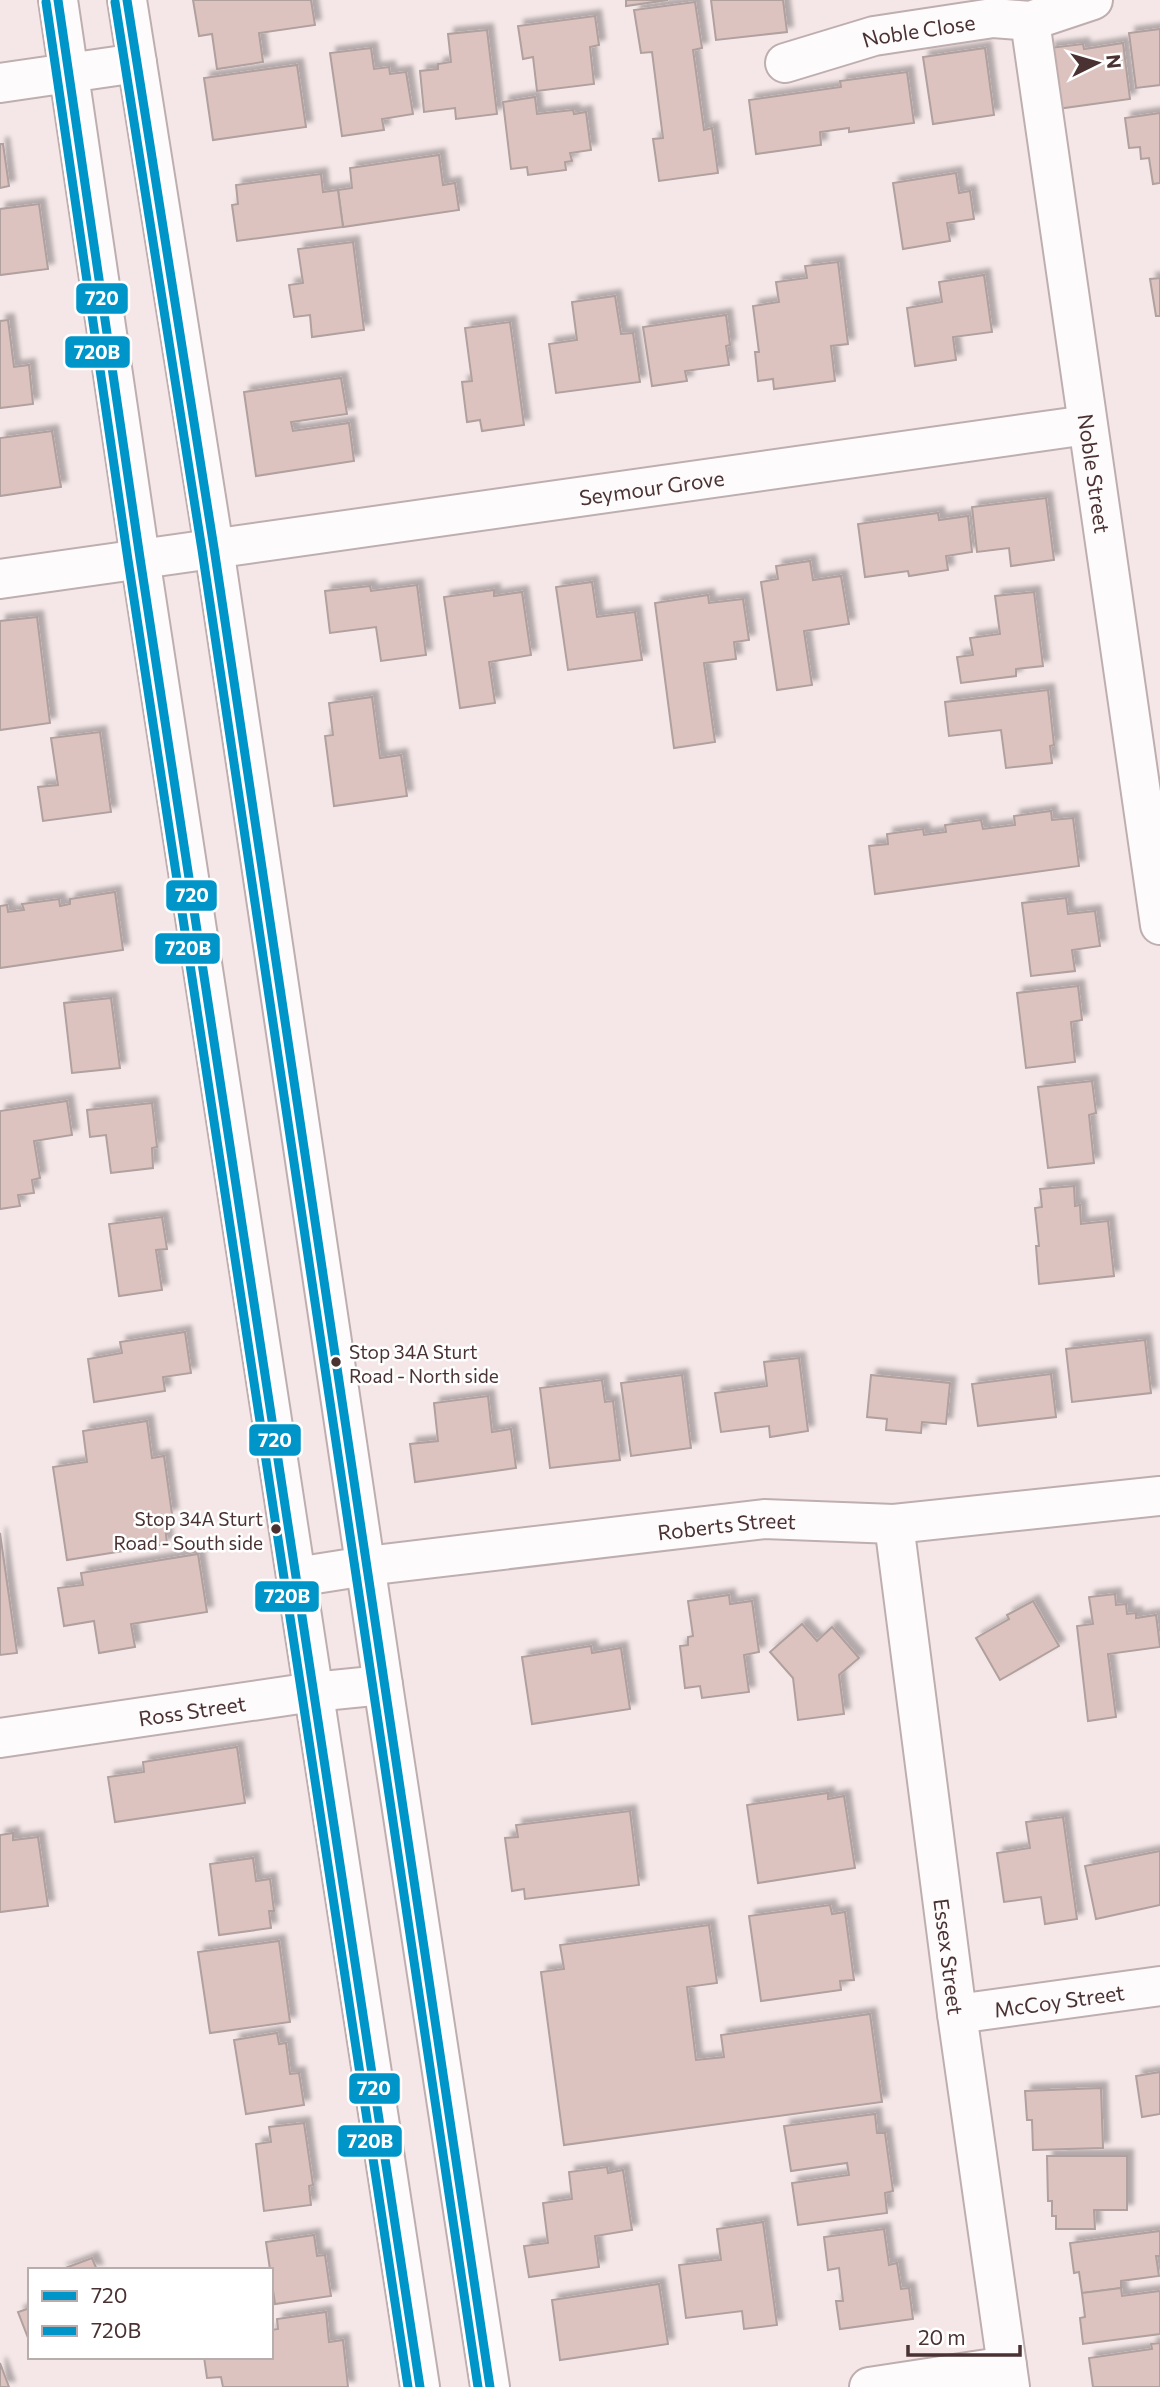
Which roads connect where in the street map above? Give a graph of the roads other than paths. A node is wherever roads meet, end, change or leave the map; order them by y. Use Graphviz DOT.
graph roads {
  1 [pos="58,0"];
  2 [pos="127,0"];
  3 [pos="1093,0"];
  4 [pos="1030,21"];
  5 [pos="137,63"];
  6 [pos="785,63"];
  7 [pos="68,72"];
  8 [pos="0,83"];
  9 [pos="1087,425"];
  10 [pos="214,548"];
  11 [pos="140,558"];
  12 [pos="0,579"];
  13 [pos="1160,925"];
  14 [pos="1160,1496"];
  15 [pos="894,1524"];
  16 [pos="366,1566"];
  17 [pos="296,1577"];
  18 [pos="383,1685"];
  19 [pos="313,1692"];
  20 [pos="0,1738"];
  21 [pos="1160,1986"];
  22 [pos="957,2014"];
  23 [pos="1008,2376"];
  24 [pos="420,2387"];
  25 [pos="490,2387"];
  26 [pos="869,2387"];
  1 -- 7 [label="street"];
  2 -- 5 [label="street"];
  3 -- 4 [label="street, Noble Close"];
  4 -- 6 [label="street, Noble Close"];
  4 -- 9 [label="street, Noble Street"];
  5 -- 7 [label="street"];
  5 -- 10 [label="street"];
  7 -- 8 [label="street"];
  7 -- 11 [label="street"];
  9 -- 10 [label="street, Seymour Grove"];
  9 -- 13 [label="street, Noble Street"];
  10 -- 11 [label="street, Seymour Grove"];
  10 -- 16 [label="street"];
  11 -- 12 [label="street, Seymour Grove"];
  11 -- 17 [label="street"];
  14 -- 15 [label="street, Roberts Street"];
  15 -- 16 [label="street, Roberts Street"];
  15 -- 22 [label="street, Essex Street"];
  16 -- 17 [label="street, Roberts Street"];
  16 -- 18 [label="street"];
  17 -- 19 [label="street"];
  18 -- 19 [label="street, Ross Street"];
  18 -- 25 [label="street"];
  19 -- 20 [label="street, Ross Street"];
  19 -- 24 [label="street"];
  21 -- 22 [label="street, McCoy Street"];
  22 -- 23 [label="street, Essex Street"];
  23 -- 26 [label="street"];
}
